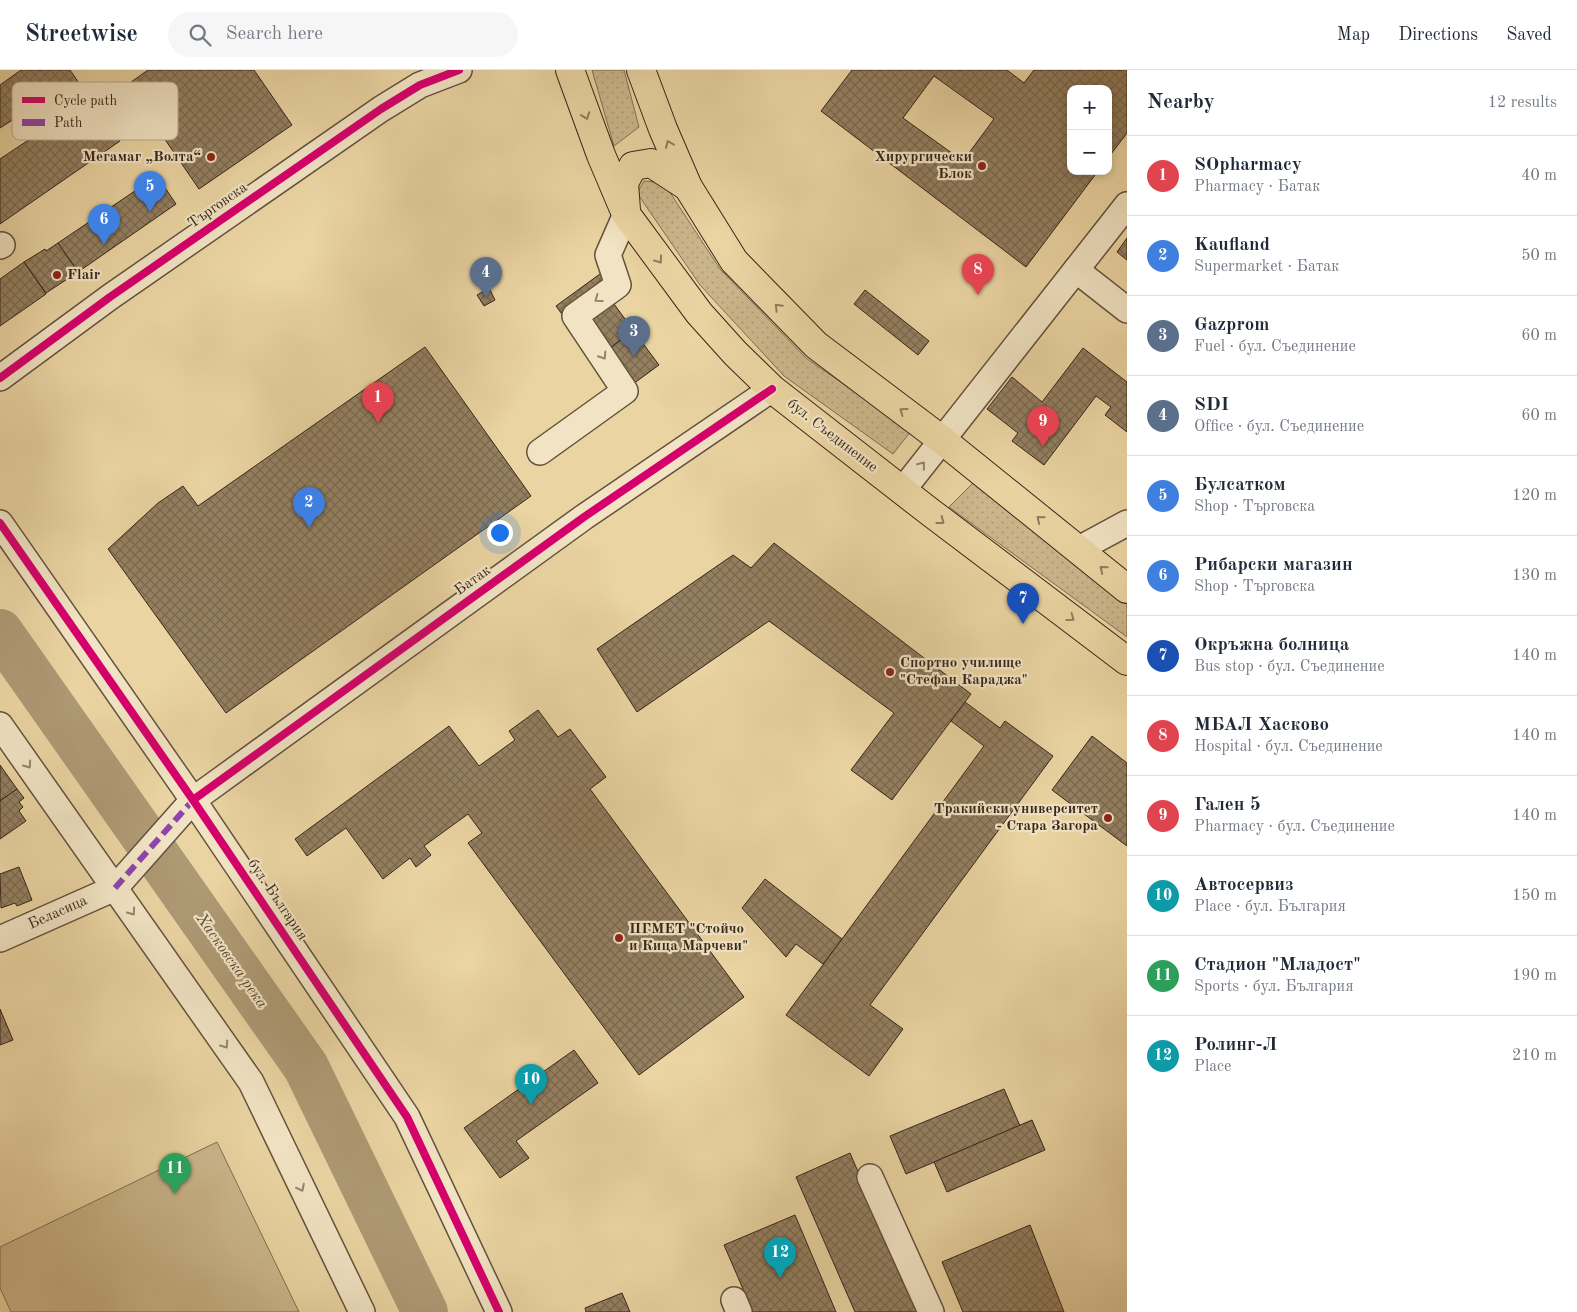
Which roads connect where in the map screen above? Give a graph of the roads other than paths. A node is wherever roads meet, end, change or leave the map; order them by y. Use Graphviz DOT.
graph roads {
  1 [pos="459,70"];
  2 [pos="570,70"];
  3 [pos="641,70"];
  4 [pos="688,187"];
  5 [pos="1127,205"];
  6 [pos="626,214"];
  7 [pos="1076,270"];
  8 [pos="1127,310"];
  9 [pos="0,378"];
  10 [pos="772,389"];
  11 [pos="942,440"];
  12 [pos="540,452"];
  13 [pos="902,491"];
  14 [pos="0,523"];
  15 [pos="1127,523"];
  16 [pos="1078,549"];
  17 [pos="1127,589"];
  18 [pos="1127,660"];
  19 [pos="0,725"];
  20 [pos="193,800"];
  21 [pos="116,888"];
  22 [pos="0,939"];
  23 [pos="870,1177"];
  24 [pos="362,1312"];
  25 [pos="499,1312"];
  26 [pos="931,1312"];
  1 -- 9 [label="street, Търговска"];
  2 -- 6 [label="main road, бул. Съединение, one-way"];
  4 -- 3 [label="main road, one-way"];
  4 -- 6 [label="main road"];
  11 -- 4 [label="main road, one-way"];
  5 -- 7 [label="street"];
  6 -- 10 [label="main road, бул. Съединение, one-way"];
  6 -- 12 [label="street, one-way"];
  7 -- 8 [label="street"];
  7 -- 11 [label="street"];
  10 -- 13 [label="main road, бул. Съединение"];
  10 -- 20 [label="street, Батак"];
  13 -- 11 [label="street, one-way"];
  16 -- 11 [label="main road, one-way"];
  13 -- 18 [label="main road, бул. Съединение, one-way"];
  14 -- 20 [label="street, бул. България"];
  15 -- 16 [label="street"];
  17 -- 16 [label="main road, one-way"];
  19 -- 21 [label="street, one-way"];
  20 -- 21 [label="street, Батак"];
  20 -- 25 [label="street, бул. България"];
  21 -- 22 [label="street, Беласица"];
  21 -- 24 [label="street, one-way"];
  23 -- 26 [label="street"];
}
